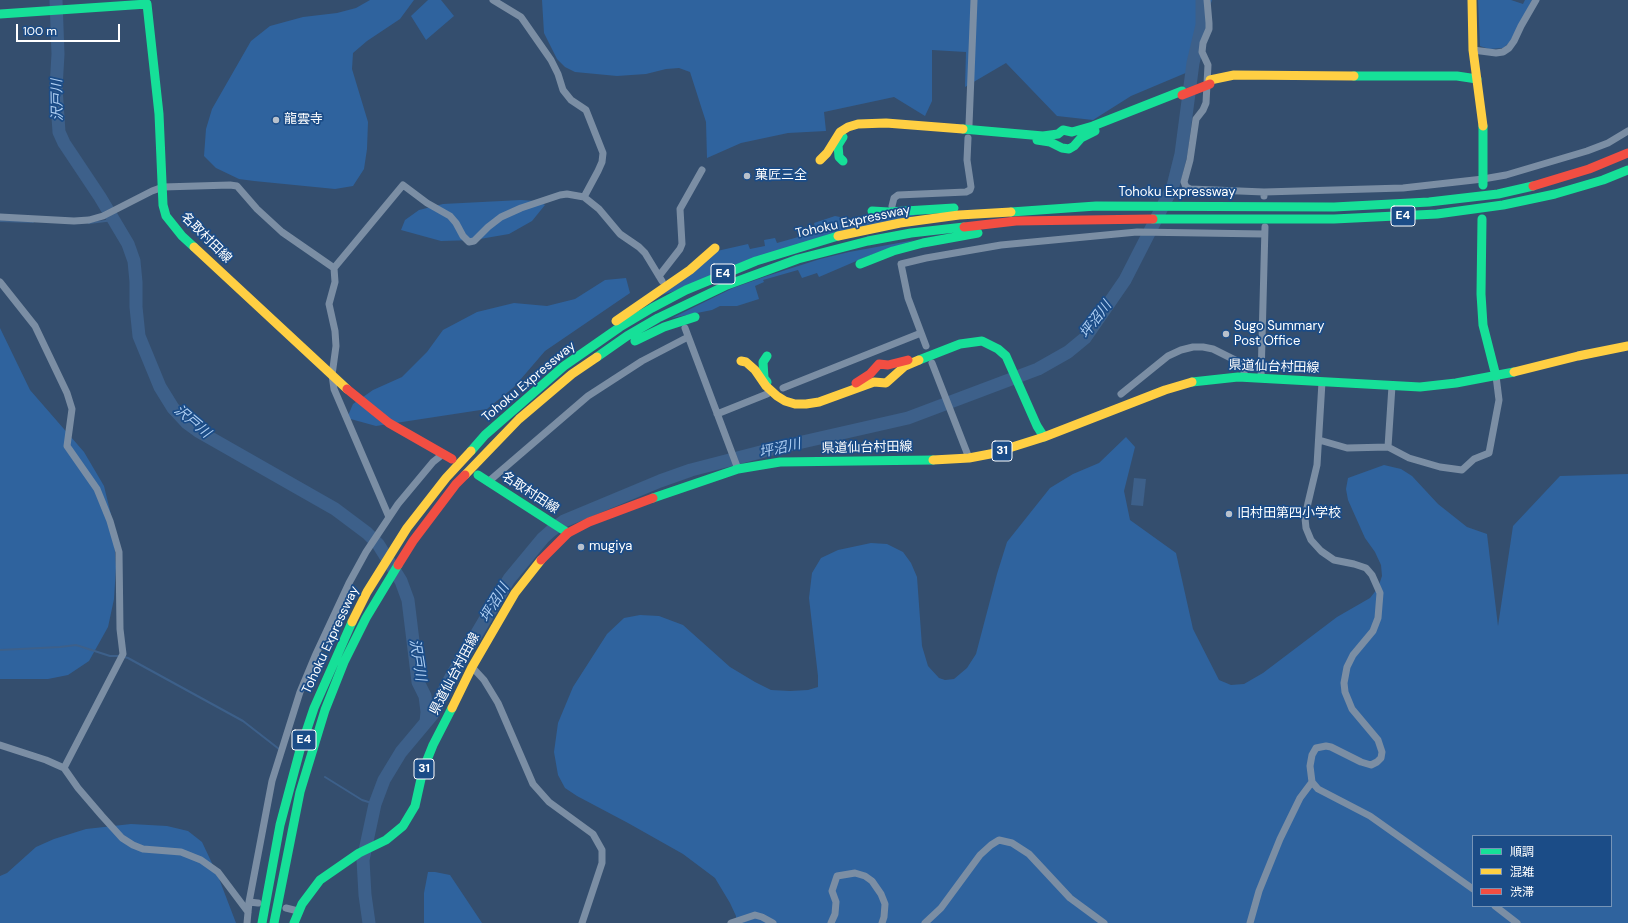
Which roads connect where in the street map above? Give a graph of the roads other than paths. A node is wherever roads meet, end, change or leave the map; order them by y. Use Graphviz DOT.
graph roads {
  1 [pos="493,0"];
  2 [pos="974,0"];
  3 [pos="1207,0"];
  4 [pos="1472,0"];
  5 [pos="1536,0"];
  6 [pos="147,2"];
  7 [pos="0,14"];
  8 [pos="1473,50"];
  9 [pos="1477,79"];
  10 [pos="1182,93"];
  11 [pos="969,125"];
  12 [pos="1628,131"];
  13 [pos="968,138"];
  14 [pos="1628,153"];
  15 [pos="820,160"];
  16 [pos="843,161"];
  17 [pos="702,170"];
  18 [pos="1628,170"];
  19 [pos="1483,182"];
  20 [pos="163,187"];
  21 [pos="584,197"];
  22 [pos="892,206"];
  23 [pos="1134,206"];
  24 [pos="872,211"];
  25 [pos="0,217"];
  26 [pos="1133,219"];
  27 [pos="1482,219"];
  28 [pos="715,248"];
  29 [pos="900,255"];
  30 [pos="860,264"];
  31 [pos="901,264"];
  32 [pos="334,268"];
  33 [pos="0,282"];
  34 [pos="695,317"];
  35 [pos="685,328"];
  36 [pos="921,333"];
  37 [pos="688,337"];
  38 [pos="926,346"];
  39 [pos="1628,346"];
  40 [pos="767,356"];
  41 [pos="741,360"];
  42 [pos="932,362"];
  43 [pos="1013,363"];
  44 [pos="332,375"];
  45 [pos="1496,376"];
  46 [pos="1244,377"];
  47 [pos="1261,378"];
  48 [pos="1322,382"];
  49 [pos="1392,386"];
  50 [pos="783,388"];
  51 [pos="767,394"];
  52 [pos="1121,394"];
  53 [pos="512,411"];
  54 [pos="717,414"];
  55 [pos="519,419"];
  56 [pos="1044,437"];
  57 [pos="1319,440"];
  58 [pos="1388,447"];
  59 [pos="444,454"];
  60 [pos="969,458"];
  61 [pos="452,459"];
  62 [pos="737,466"];
  63 [pos="478,475"];
  64 [pos="488,482"];
  65 [pos="389,517"];
  66 [pos="566,533"];
  67 [pos="472,667"];
  68 [pos="0,745"];
  69 [pos="64,768"];
  70 [pos="1312,782"];
  71 [pos="1472,888"];
  72 [pos="249,902"];
  73 [pos="258,903"];
  74 [pos="1496,907"];
  75 [pos="286,908"];
  76 [pos="298,911"];
  77 [pos="248,912"];
  78 [pos="247,923"];
  79 [pos="262,923"];
  80 [pos="274,923"];
  81 [pos="294,923"];
  82 [pos="582,923"];
  83 [pos="731,923"];
  84 [pos="773,923"];
  85 [pos="831,923"];
  86 [pos="882,923"];
  87 [pos="925,923"];
  88 [pos="1104,923"];
  89 [pos="1250,923"];
  90 [pos="1516,923"];
  1 -- 21 [label="street"];
  2 -- 11 [label="street"];
  3 -- 19 [label="street"];
  4 -- 8 [label="main road"];
  5 -- 8 [label="street"];
  6 -- 7 [label="main road, 名取村田線"];
  6 -- 20 [label="main road, 名取村田線"];
  8 -- 9 [label="main road"];
  9 -- 10 [label="main road, bridge"];
  9 -- 19 [label="main road"];
  10 -- 15 [label="main road"];
  10 -- 16 [label="main road"];
  12 -- 19 [label="street"];
  13 -- 22 [label="street"];
  14 -- 23 [label="main road, Tohoku Expressway / E4"];
  17 -- 21 [label="street"];
  18 -- 26 [label="main road, Tohoku Expressway / E4"];
  20 -- 25 [label="street"];
  20 -- 32 [label="street"];
  20 -- 44 [label="main road, 名取村田線"];
  21 -- 32 [label="street"];
  23 -- 24 [label="main road"];
  23 -- 53 [label="main road, Tohoku Expressway / E4"];
  26 -- 30 [label="main road"];
  26 -- 55 [label="main road, Tohoku Expressway / E4"];
  27 -- 45 [label="main road"];
  28 -- 53 [label="main road"];
  29 -- 31 [label="street"];
  31 -- 36 [label="street"];
  31 -- 47 [label="street"];
  32 -- 44 [label="street"];
  33 -- 69 [label="street"];
  34 -- 55 [label="main road"];
  35 -- 37 [label="street"];
  36 -- 38 [label="street"];
  36 -- 50 [label="street"];
  37 -- 54 [label="street"];
  37 -- 64 [label="street"];
  39 -- 45 [label="main road, 県道仙台村田線 / 31"];
  40 -- 43 [label="main road"];
  41 -- 43 [label="main road"];
  42 -- 60 [label="street"];
  43 -- 56 [label="main road"];
  44 -- 59 [label="main road, 名取村田線"];
  44 -- 65 [label="street"];
  45 -- 49 [label="main road, 県道仙台村田線 / 31"];
  45 -- 58 [label="street"];
  46 -- 47 [label="main road, 県道仙台村田線 / 31"];
  46 -- 52 [label="street"];
  46 -- 56 [label="main road, 県道仙台村田線 / 31"];
  47 -- 48 [label="main road, 県道仙台村田線 / 31"];
  48 -- 49 [label="main road, 県道仙台村田線 / 31"];
  48 -- 57 [label="street"];
  49 -- 58 [label="street"];
  51 -- 54 [label="street"];
  53 -- 79 [label="main road, Tohoku Expressway / E4"];
  54 -- 62 [label="street"];
  55 -- 80 [label="main road, Tohoku Expressway / E4"];
  56 -- 60 [label="main road, 県道仙台村田線 / 31"];
  57 -- 58 [label="street"];
  57 -- 70 [label="street"];
  59 -- 61 [label="main road, 名取村田線"];
  59 -- 65 [label="street"];
  60 -- 62 [label="main road, 県道仙台村田線 / 31"];
  62 -- 66 [label="main road, 県道仙台村田線 / 31"];
  63 -- 64 [label="main road, 名取村田線"];
  64 -- 66 [label="main road, 名取村田線"];
  65 -- 72 [label="street"];
  66 -- 67 [label="main road, 県道仙台村田線 / 31"];
  67 -- 76 [label="main road, 県道仙台村田線 / 31"];
  67 -- 82 [label="street"];
  68 -- 69 [label="street"];
  69 -- 77 [label="street"];
  70 -- 71 [label="street"];
  70 -- 89 [label="street"];
  72 -- 73 [label="street"];
  72 -- 77 [label="street"];
  74 -- 90 [label="street"];
  75 -- 76 [label="street"];
  76 -- 81 [label="main road, 県道仙台村田線 / 31"];
  77 -- 78 [label="street"];
  83 -- 84 [label="street"];
  85 -- 86 [label="street"];
  87 -- 88 [label="street"];
}
